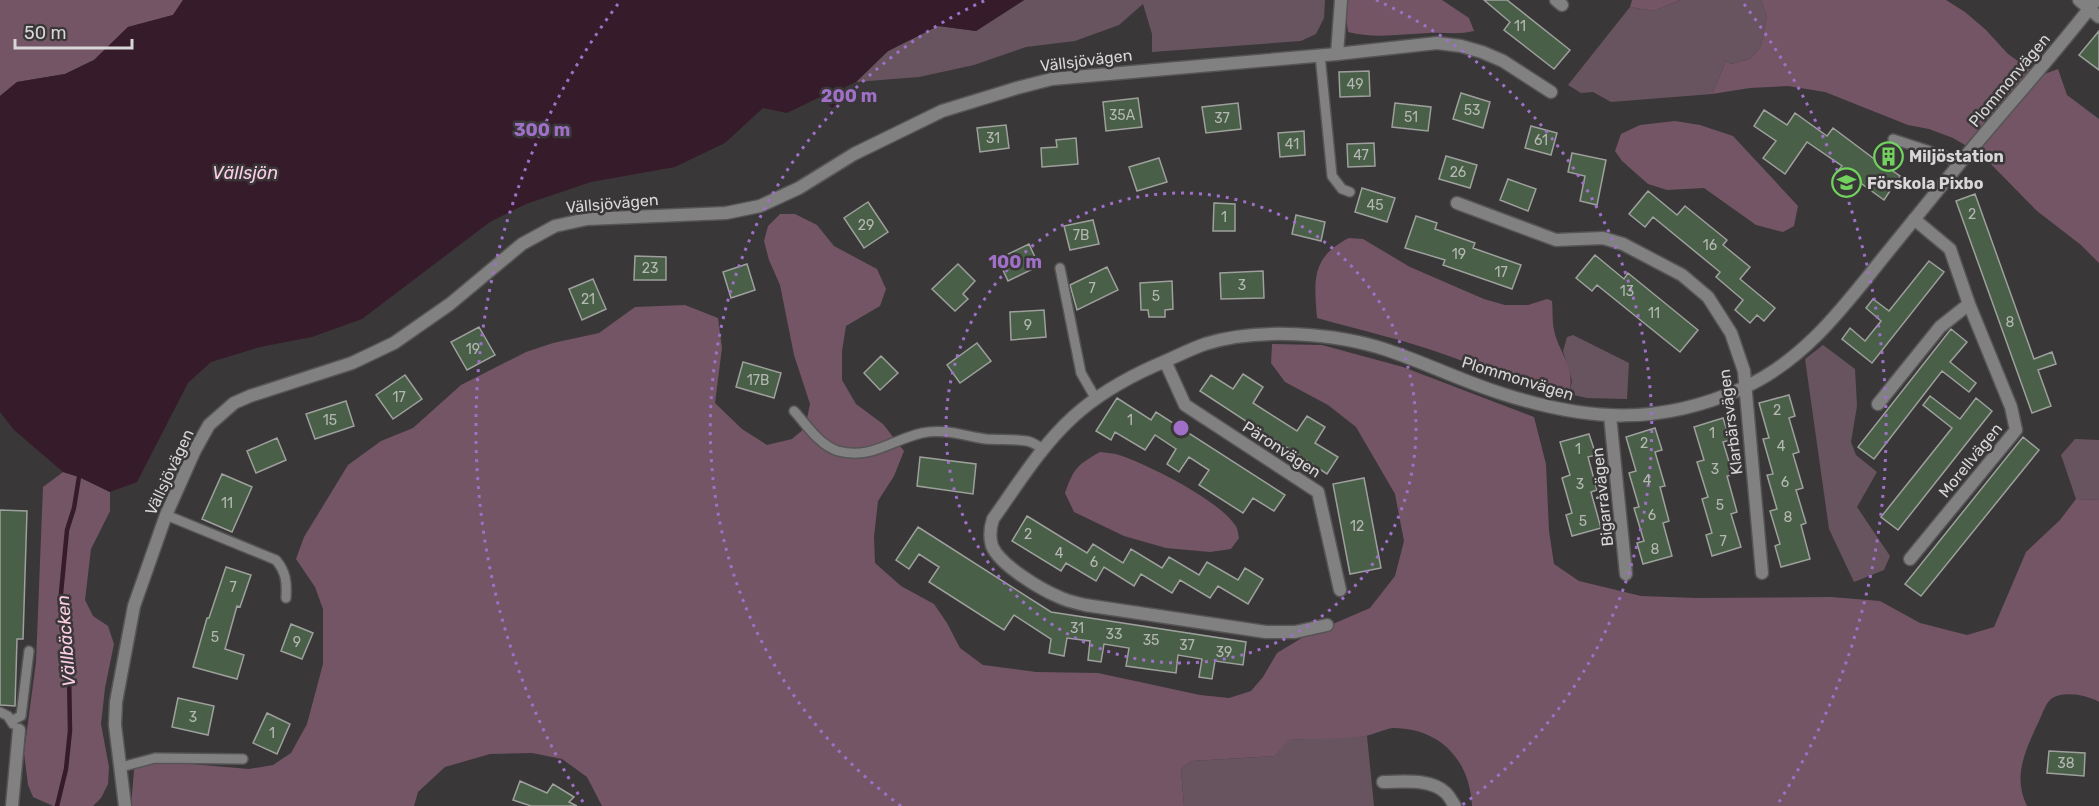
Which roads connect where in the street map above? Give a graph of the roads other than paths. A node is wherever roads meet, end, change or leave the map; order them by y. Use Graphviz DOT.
graph roads {
  1 [pos="1341,0"];
  2 [pos="2079,0"];
  3 [pos="2095,8"];
  4 [pos="1337,54"];
  5 [pos="1320,55"];
  6 [pos="1551,92"];
  7 [pos="1893,139"];
  8 [pos="1959,164"];
  9 [pos="1350,192"];
  10 [pos="1457,203"];
  11 [pos="1914,219"];
  12 [pos="1060,268"];
  13 [pos="1969,304"];
  14 [pos="1165,361"];
  15 [pos="1746,387"];
  16 [pos="1096,399"];
  17 [pos="1878,404"];
  18 [pos="794,411"];
  19 [pos="1610,416"];
  20 [pos="1044,449"];
  21 [pos="166,515"];
  22 [pos="1910,559"];
  23 [pos="1762,573"];
  24 [pos="1626,574"];
  25 [pos="1340,590"];
  26 [pos="286,598"];
  27 [pos="1327,625"];
  28 [pos="29,651"];
  29 [pos="0,712"];
  30 [pos="15,725"];
  31 [pos="243,759"];
  32 [pos="121,767"];
  33 [pos="1383,782"];
  34 [pos="12,806"];
  35 [pos="125,806"];
  36 [pos="1455,806"];
  1 -- 4 [label="street"];
  2 -- 3 [label="street"];
  3 -- 8 [label="street, Plommonvägen"];
  4 -- 5 [label="street, Vällsjövägen"];
  4 -- 6 [label="street, Vällsjövägen"];
  5 -- 9 [label="lane"];
  5 -- 21 [label="street, Vällsjövägen"];
  7 -- 8 [label="lane"];
  8 -- 11 [label="street, Plommonvägen"];
  10 -- 15 [label="street, Klarbärsvägen"];
  11 -- 13 [label="street, Morellvägen"];
  11 -- 15 [label="street, Plommonvägen"];
  12 -- 16 [label="lane"];
  13 -- 17 [label="street"];
  13 -- 22 [label="street, Morellvägen"];
  14 -- 16 [label="street, Plommonvägen"];
  14 -- 19 [label="street, Plommonvägen"];
  14 -- 25 [label="street, Päronvägen"];
  15 -- 19 [label="street, Plommonvägen"];
  15 -- 23 [label="street, Klarbärsvägen"];
  16 -- 20 [label="street, Plommonvägen"];
  18 -- 20 [label="lane"];
  19 -- 24 [label="street, Bigarråvägen"];
  20 -- 27 [label="street, Plommonvägen"];
  21 -- 26 [label="lane"];
  21 -- 32 [label="street, Vällsjövägen"];
  28 -- 30 [label="lane"];
  29 -- 30 [label="lane"];
  30 -- 34 [label="street"];
  31 -- 32 [label="lane"];
  32 -- 35 [label="street, Vällsjövägen"];
  33 -- 36 [label="street"];
}
